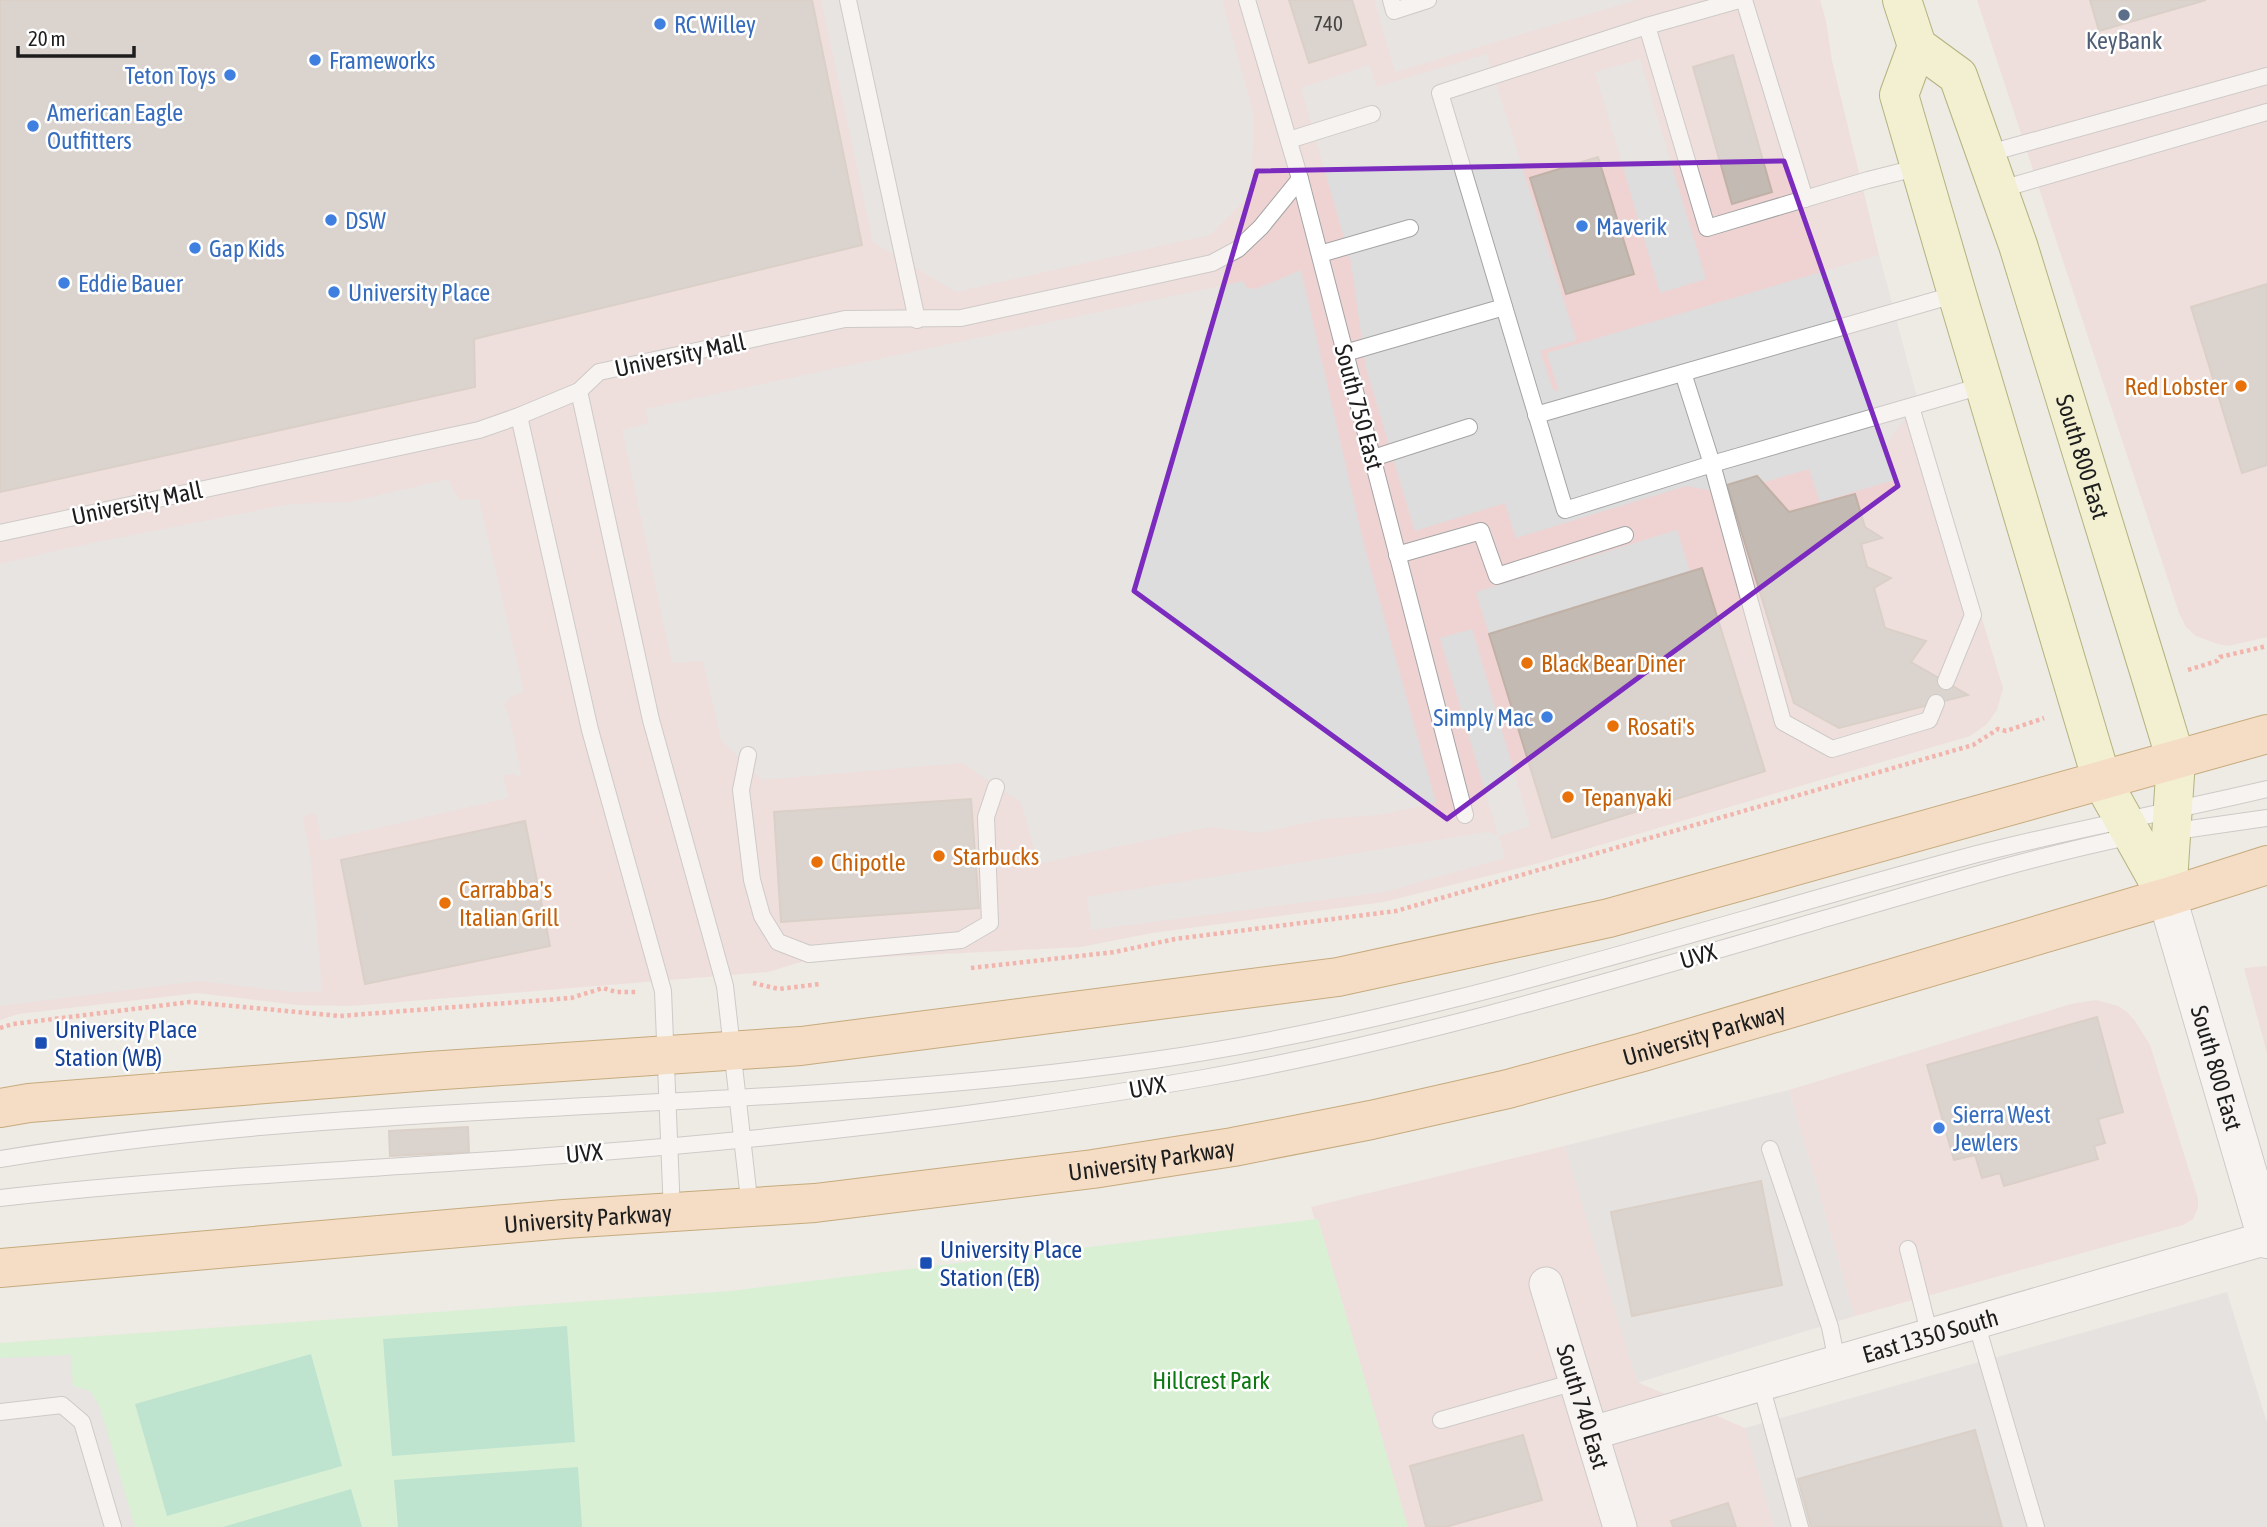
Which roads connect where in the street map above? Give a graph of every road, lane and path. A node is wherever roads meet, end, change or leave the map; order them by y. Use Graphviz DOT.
graph roads {
  1 [pos="848,0"];
  2 [pos="1247,0"];
  3 [pos="1391,0"];
  4 [pos="1428,0"];
  5 [pos="1741,0"];
  6 [pos="1902,0"];
  7 [pos="1647,26"];
  8 [pos="1917,46"];
  9 [pos="2267,76"];
  10 [pos="2267,112"];
  11 [pos="1372,114"];
  12 [pos="1289,140"];
  13 [pos="1985,154"];
  14 [pos="1920,167"];
  15 [pos="1300,179"];
  16 [pos="1998,190"];
  17 [pos="1805,199"];
  18 [pos="1410,228"];
  19 [pos="1320,254"];
  20 [pos="1957,294"];
  21 [pos="1504,307"];
  22 [pos="917,320"];
  23 [pos="1345,353"];
  24 [pos="1683,373"];
  25 [pos="1985,385"];
  26 [pos="579,391"];
  27 [pos="1912,407"];
  28 [pos="1536,415"];
  29 [pos="519,416"];
  30 [pos="1469,427"];
  31 [pos="1373,458"];
  32 [pos="1712,464"];
  33 [pos="0,533"];
  34 [pos="1625,535"];
  35 [pos="1397,555"];
  36 [pos="2267,646"];
  37 [pos="2217,661"];
  38 [pos="1946,681"];
  39 [pos="1936,703"];
  40 [pos="2006,731"];
  41 [pos="2267,734"];
  42 [pos="748,755"];
  43 [pos="2175,760"];
  44 [pos="2102,781"];
  45 [pos="996,787"];
  46 [pos="2267,789"];
  47 [pos="1465,815"];
  48 [pos="2267,818"];
  49 [pos="2172,820"];
  50 [pos="2128,828"];
  51 [pos="2267,865"];
  52 [pos="2167,897"];
  53 [pos="967,968"];
  54 [pos="832,983"];
  55 [pos="750,984"];
  56 [pos="617,992"];
  57 [pos="0,1028"];
  58 [pos="732,1051"];
  59 [pos="666,1055"];
  60 [pos="737,1098"];
  61 [pos="667,1102"];
  62 [pos="0,1108"];
  63 [pos="742,1139"];
  64 [pos="669,1145"];
  65 [pos="1770,1149"];
  66 [pos="0,1159"];
  67 [pos="0,1198"];
  68 [pos="750,1208"];
  69 [pos="671,1213"];
  70 [pos="2267,1238"];
  71 [pos="1908,1249"];
  72 [pos="0,1269"];
  73 [pos="1546,1284"];
  74 [pos="1976,1322"];
  75 [pos="1930,1336"];
  76 [pos="1837,1362"];
  77 [pos="1575,1381"];
  78 [pos="1760,1385"];
  79 [pos="0,1412"];
  80 [pos="1441,1420"];
  81 [pos="1592,1433"];
  82 [pos="113,1527"];
  83 [pos="1619,1527"];
  84 [pos="1800,1527"];
  85 [pos="2036,1527"];
  1 -- 22 [label="lane"];
  2 -- 12 [label="lane, South 750 East"];
  3 -- 4 [label="lane"];
  5 -- 7 [label="lane"];
  5 -- 17 [label="lane"];
  6 -- 8 [label="main road"];
  7 -- 17 [label="lane"];
  7 -- 21 [label="lane"];
  8 -- 13 [label="main road, South 800 East"];
  8 -- 14 [label="main road, South 800 East"];
  9 -- 13 [label="lane"];
  10 -- 16 [label="lane"];
  11 -- 12 [label="lane"];
  12 -- 15 [label="lane, South 750 East"];
  13 -- 16 [label="main road, South 800 East"];
  14 -- 17 [label="lane"];
  14 -- 20 [label="main road, South 800 East"];
  15 -- 19 [label="lane, South 750 East"];
  15 -- 22 [label="lane, University Mall"];
  16 -- 43 [label="main road, South 800 East"];
  18 -- 19 [label="lane"];
  19 -- 23 [label="lane, South 750 East"];
  20 -- 24 [label="lane"];
  20 -- 25 [label="main road, South 800 East"];
  21 -- 23 [label="lane"];
  21 -- 28 [label="lane"];
  22 -- 26 [label="lane, University Mall"];
  23 -- 31 [label="lane, South 750 East"];
  24 -- 28 [label="lane"];
  24 -- 32 [label="lane"];
  25 -- 27 [label="lane"];
  25 -- 44 [label="main road, South 800 East"];
  26 -- 29 [label="lane, University Mall"];
  26 -- 58 [label="lane"];
  27 -- 32 [label="lane"];
  27 -- 38 [label="lane"];
  28 -- 32 [label="lane"];
  29 -- 33 [label="lane, University Mall"];
  29 -- 59 [label="lane"];
  30 -- 31 [label="lane"];
  31 -- 35 [label="lane, South 750 East"];
  32 -- 39 [label="lane"];
  34 -- 35 [label="lane"];
  35 -- 47 [label="lane, South 750 East"];
  36 -- 37 [label="path"];
  40 -- 53 [label="path"];
  41 -- 43 [label="main road"];
  42 -- 45 [label="lane"];
  43 -- 44 [label="main road"];
  43 -- 49 [label="main road, South 800 East"];
  44 -- 50 [label="main road, South 800 East"];
  44 -- 58 [label="main road"];
  46 -- 49 [label="lane"];
  48 -- 49 [label="lane, UVX"];
  49 -- 50 [label="lane, UVX"];
  49 -- 52 [label="main road, South 800 East"];
  50 -- 52 [label="main road, South 800 East"];
  50 -- 60 [label="lane"];
  50 -- 63 [label="lane, UVX"];
  51 -- 52 [label="main road, University Parkway"];
  52 -- 68 [label="main road, University Parkway"];
  52 -- 70 [label="street, South 800 East"];
  54 -- 55 [label="path"];
  56 -- 57 [label="path"];
  58 -- 59 [label="main road"];
  58 -- 60 [label="lane"];
  59 -- 61 [label="lane"];
  59 -- 62 [label="main road"];
  60 -- 61 [label="lane"];
  60 -- 63 [label="lane"];
  61 -- 64 [label="lane"];
  61 -- 66 [label="lane"];
  63 -- 64 [label="lane, UVX"];
  63 -- 68 [label="lane"];
  64 -- 67 [label="lane, UVX"];
  64 -- 69 [label="lane"];
  65 -- 76 [label="lane"];
  68 -- 69 [label="main road, University Parkway"];
  69 -- 72 [label="main road, University Parkway"];
  70 -- 74 [label="street, East 1350 South"];
  71 -- 75 [label="lane"];
  73 -- 77 [label="street, South 740 East"];
  74 -- 75 [label="street, East 1350 South"];
  74 -- 85 [label="lane"];
  75 -- 76 [label="street, East 1350 South"];
  76 -- 78 [label="street, East 1350 South"];
  77 -- 80 [label="lane"];
  77 -- 81 [label="street, South 740 East"];
  78 -- 81 [label="street, East 1350 South"];
  78 -- 84 [label="lane"];
  79 -- 82 [label="lane"];
  81 -- 83 [label="street, South 740 East"];
}
